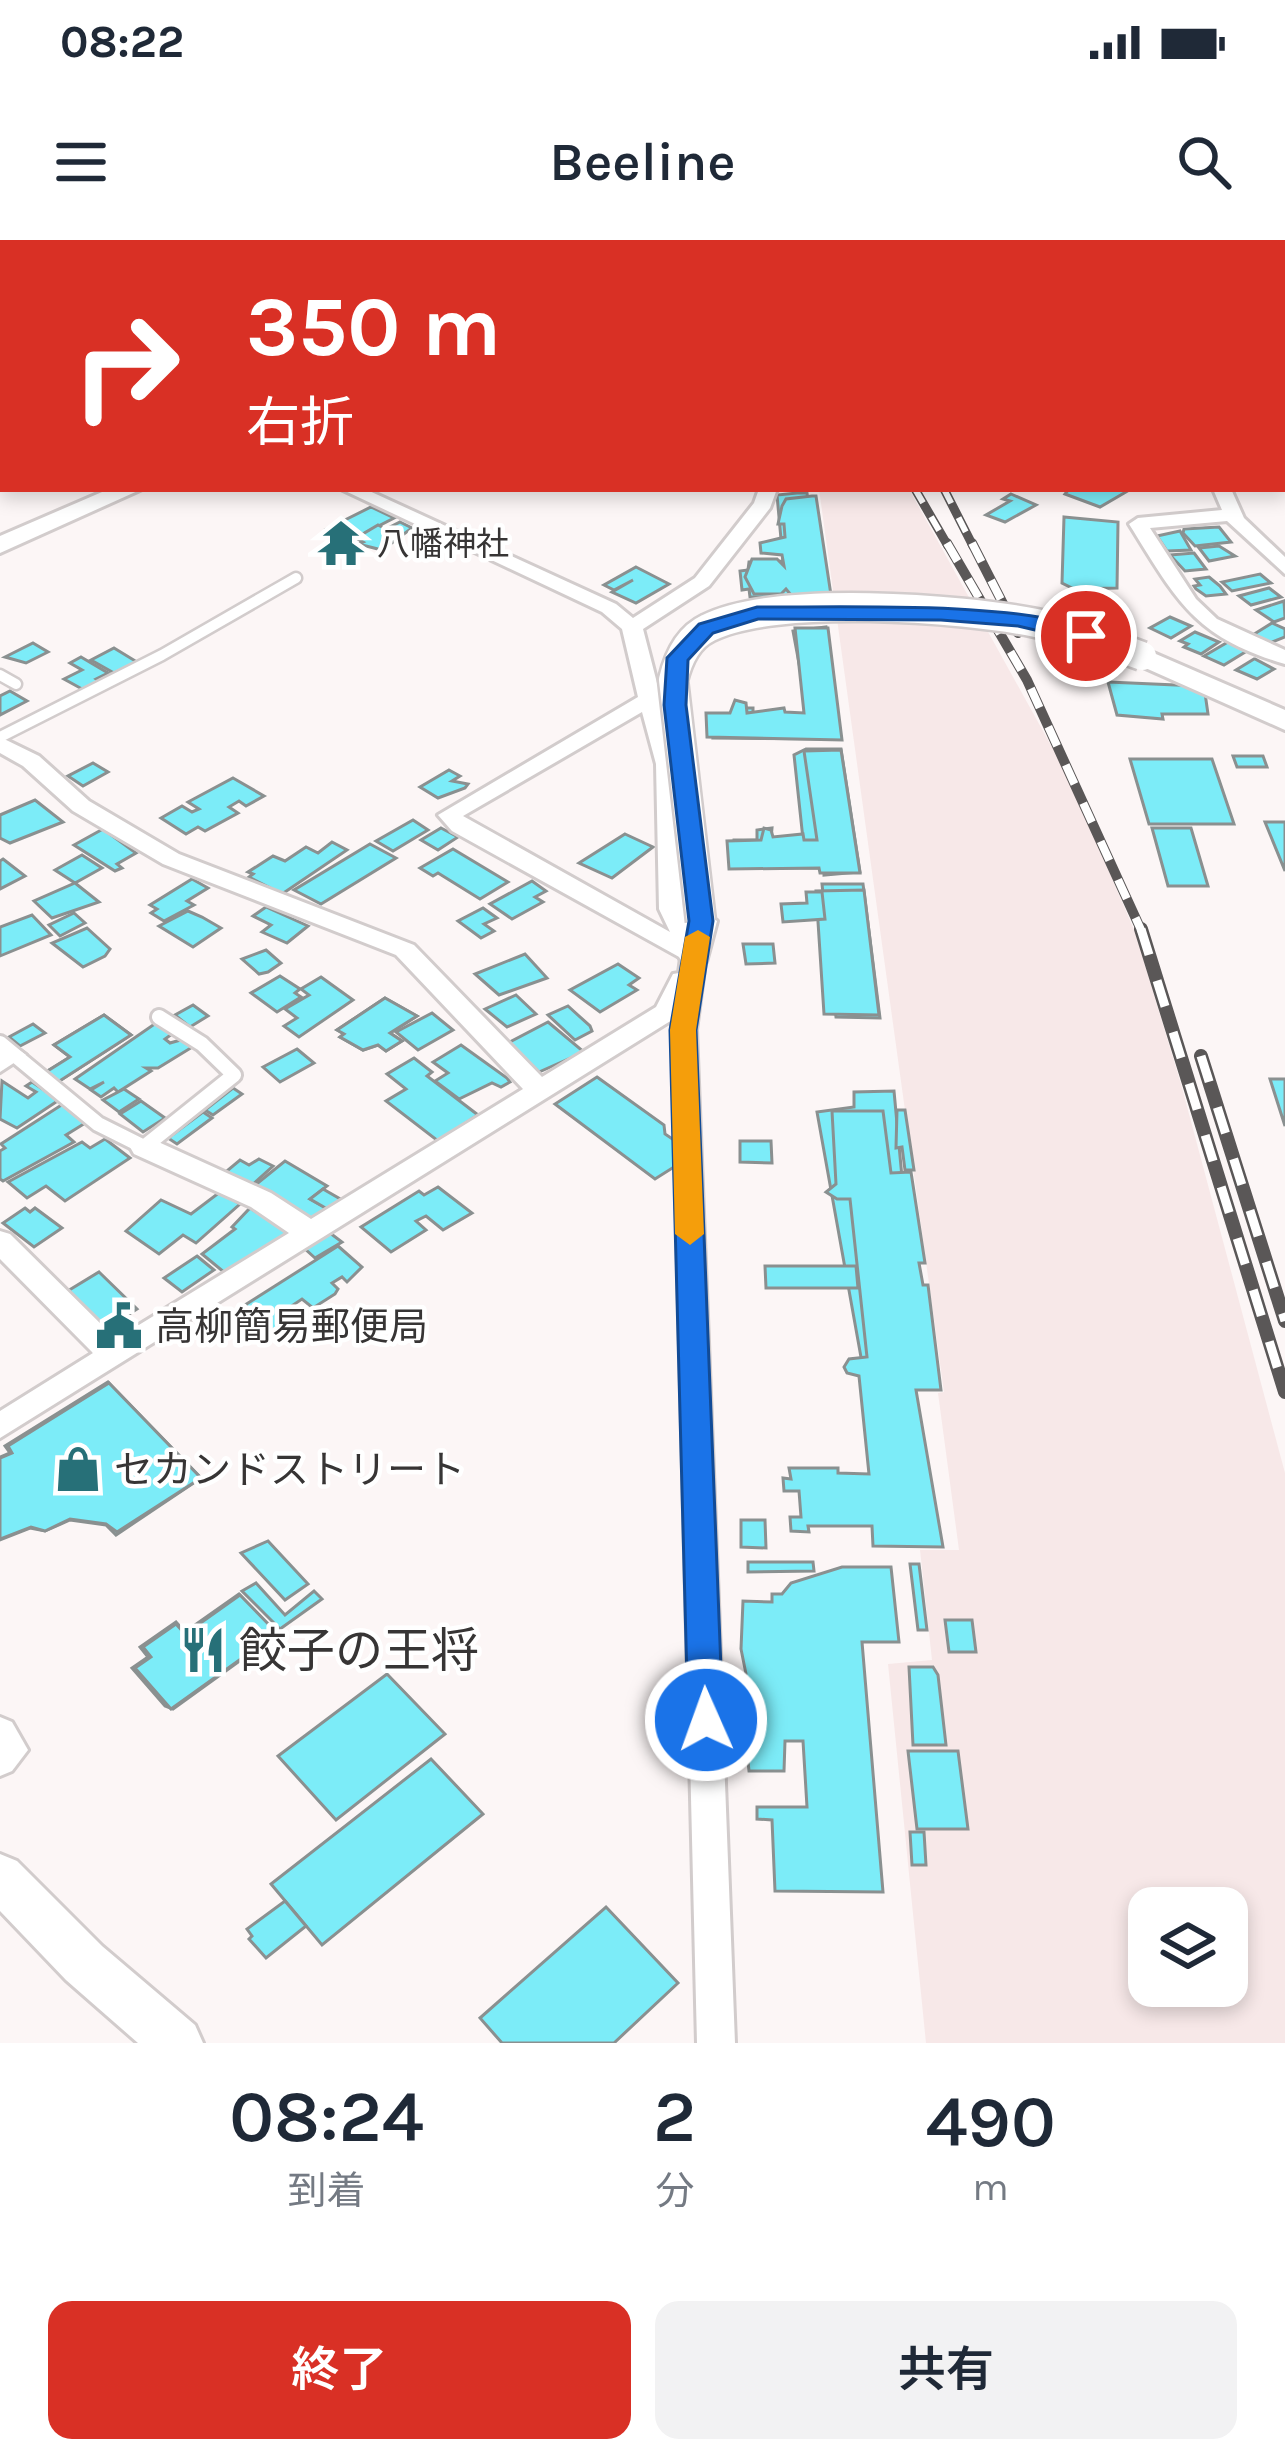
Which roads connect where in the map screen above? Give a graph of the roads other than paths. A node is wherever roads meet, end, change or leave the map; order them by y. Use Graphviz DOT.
graph roads {
  1 [pos="123,492"];
  2 [pos="357,492"];
  3 [pos="767,492"];
  4 [pos="1223,492"];
  5 [pos="1234,514"];
  6 [pos="0,545"];
  7 [pos="1285,568"];
  8 [pos="296,578"];
  9 [pos="632,627"];
  10 [pos="1285,658"];
  11 [pos="0,675"];
  12 [pos="16,684"];
  13 [pos="650,699"];
  14 [pos="1285,721"];
  15 [pos="2,745"];
  16 [pos="694,955"];
  17 [pos="159,1017"];
  18 [pos="4,1054"];
  19 [pos="540,1090"];
  20 [pos="144,1147"];
  21 [pos="311,1233"];
  22 [pos="0,1240"];
  23 [pos="114,1356"];
  24 [pos="0,1426"];
  25 [pos="0,1733"];
  26 [pos="0,1760"];
  27 [pos="0,1877"];
  28 [pos="177,2043"];
  29 [pos="716,2043"];
  1 -- 6 [label="street"];
  2 -- 9 [label="street"];
  3 -- 9 [label="street"];
  4 -- 5 [label="street"];
  5 -- 7 [label="street"];
  5 -- 10 [label="street"];
  8 -- 15 [label="lane"];
  9 -- 13 [label="street"];
  11 -- 12 [label="lane"];
  13 -- 16 [label="street"];
  13 -- 16 [label="street"];
  14 -- 16 [label="street, bridge"];
  15 -- 19 [label="street"];
  16 -- 19 [label="street"];
  16 -- 29 [label="street"];
  17 -- 20 [label="lane"];
  18 -- 20 [label="lane"];
  19 -- 21 [label="street"];
  20 -- 21 [label="street"];
  21 -- 23 [label="street"];
  22 -- 23 [label="street"];
  23 -- 24 [label="street"];
  25 -- 26 [label="street"];
  27 -- 28 [label="street"];
}
